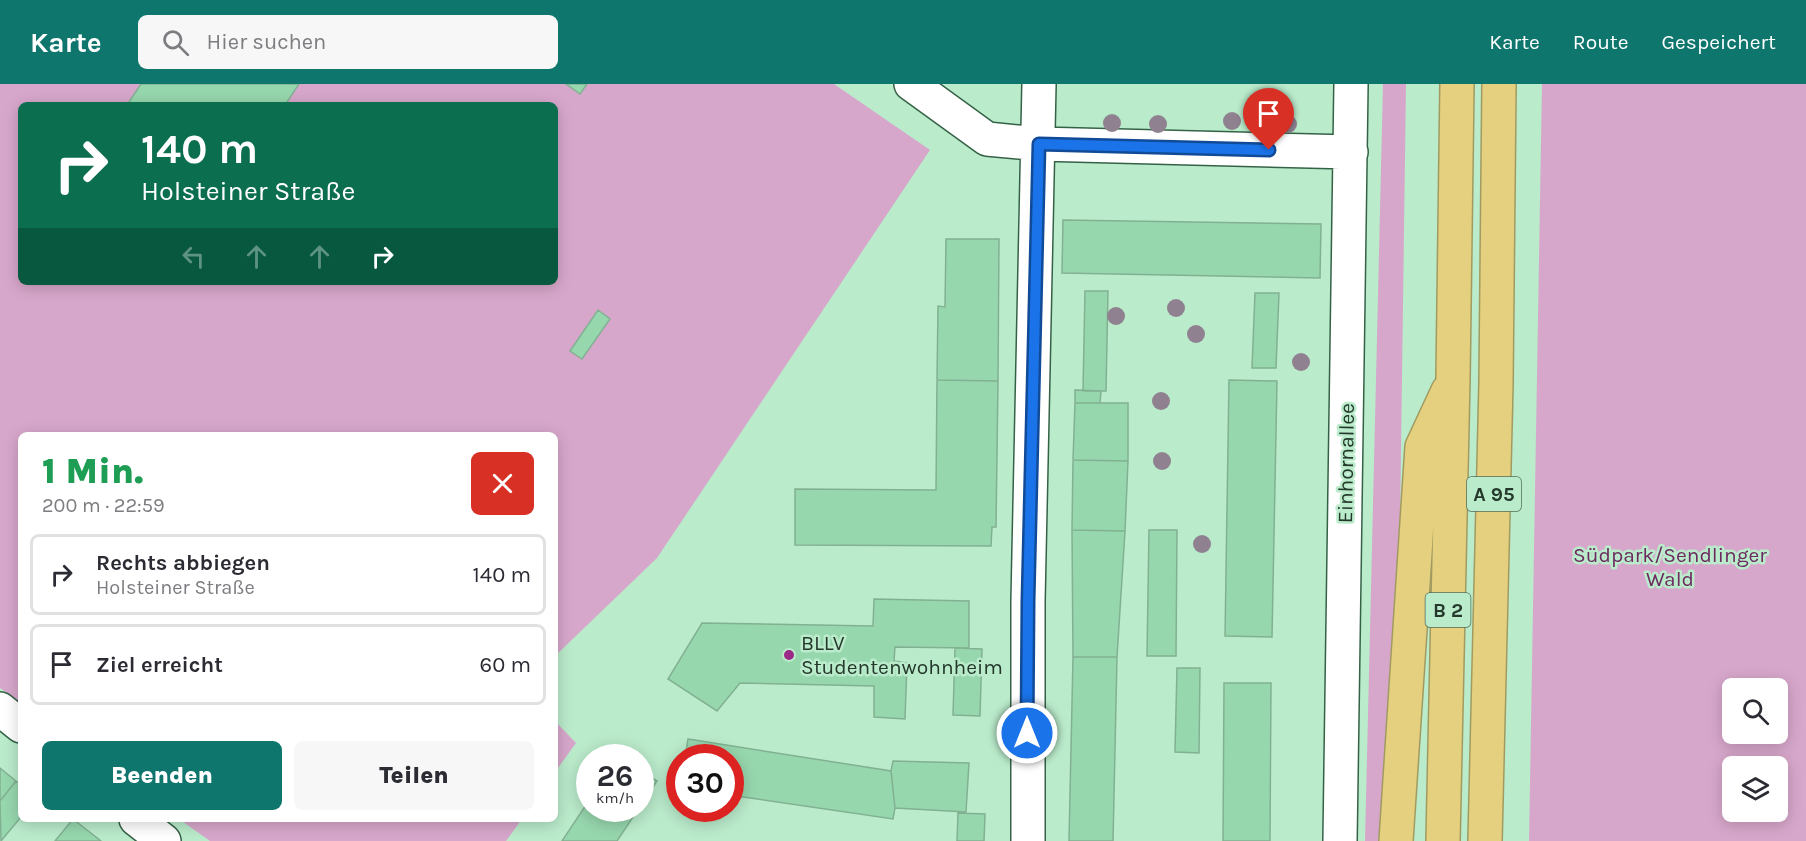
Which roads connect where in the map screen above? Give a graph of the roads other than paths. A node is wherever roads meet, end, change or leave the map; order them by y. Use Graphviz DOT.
graph roads {
  1 [pos="911,84"];
  2 [pos="1040,84"];
  3 [pos="1351,84"];
  4 [pos="1456,84"];
  5 [pos="1499,84"];
  6 [pos="1039,144"];
  7 [pos="1351,152"];
  8 [pos="1453,378"];
  9 [pos="0,709"];
  10 [pos="18,724"];
  11 [pos="140,822"];
  12 [pos="164,841"];
  13 [pos="1028,841"];
  14 [pos="1340,841"];
  15 [pos="1396,841"];
  16 [pos="1443,841"];
  17 [pos="1485,841"];
  1 -- 6 [label="street"];
  2 -- 6 [label="street"];
  3 -- 7 [label="street, Einhornallee"];
  4 -- 8 [label="highway, B 2"];
  5 -- 17 [label="highway, A 95"];
  6 -- 7 [label="street"];
  6 -- 13 [label="street"];
  7 -- 14 [label="street, Einhornallee"];
  8 -- 15 [label="highway"];
  8 -- 16 [label="highway, B 2"];
  9 -- 10 [label="street"];
  11 -- 12 [label="street"];
}
